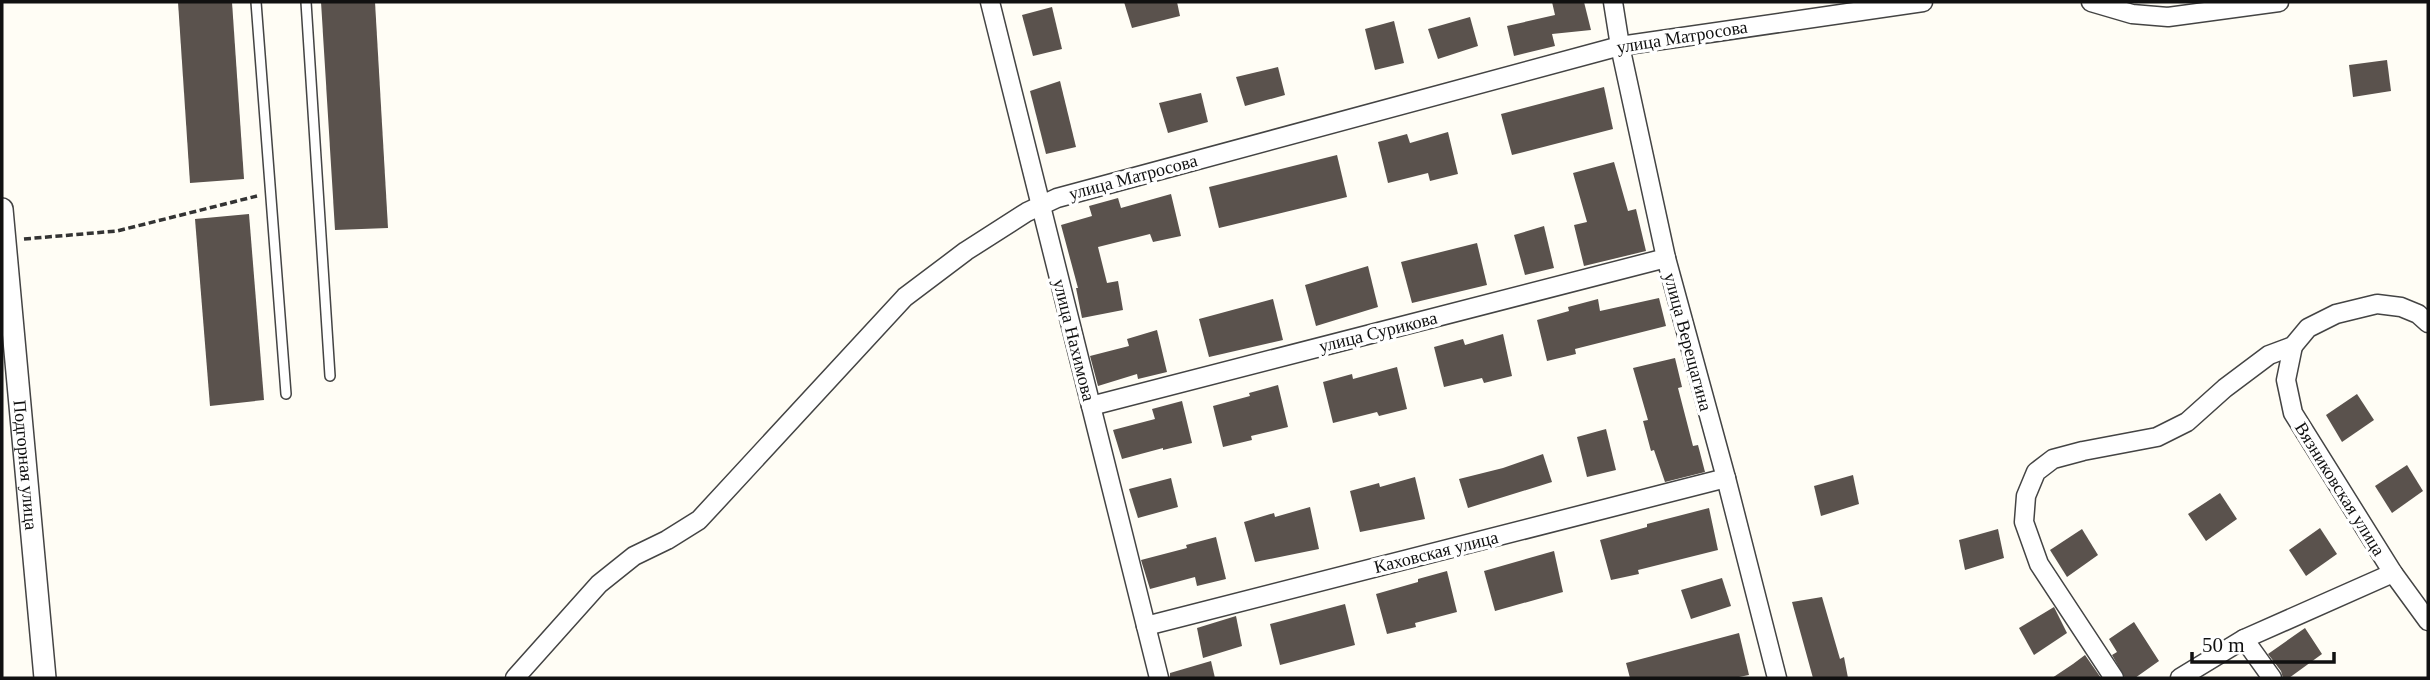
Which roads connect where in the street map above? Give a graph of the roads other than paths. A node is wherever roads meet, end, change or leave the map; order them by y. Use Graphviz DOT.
graph roads {
  1 [pos="256,2"];
  2 [pos="306,2"];
  3 [pos="990,2"];
  4 [pos="1613,2"];
  5 [pos="1923,2"];
  6 [pos="2091,2"];
  7 [pos="2279,2"];
  8 [pos="1620,46"];
  9 [pos="1040,206"];
  10 [pos="2,209"];
  11 [pos="1665,258"];
  12 [pos="2428,323"];
  13 [pos="2293,346"];
  14 [pos="330,376"];
  15 [pos="286,394"];
  16 [pos="1091,406"];
  17 [pos="1726,478"];
  18 [pos="2393,573"];
  19 [pos="2428,621"];
  20 [pos="1146,626"];
  21 [pos="2244,639"];
  22 [pos="45,678"];
  23 [pos="515,678"];
  24 [pos="1159,678"];
  25 [pos="1777,678"];
  26 [pos="2113,678"];
  27 [pos="2180,678"];
  28 [pos="2273,678"];
  1 -- 15 [label="lane"];
  2 -- 14 [label="lane"];
  3 -- 9 [label="street, улица Нахимова"];
  4 -- 8 [label="street, улица Верещагина"];
  5 -- 8 [label="street, улица Матросова"];
  6 -- 7 [label="street"];
  8 -- 9 [label="street, улица Матросова"];
  8 -- 11 [label="street, улица Верещагина"];
  9 -- 16 [label="street, улица Нахимова"];
  9 -- 23 [label="street, улица Матросова"];
  10 -- 22 [label="street, Подгорная улица"];
  11 -- 16 [label="street, улица Сурикова"];
  11 -- 17 [label="street, улица Верещагина"];
  12 -- 13 [label="street"];
  13 -- 18 [label="street, Вязниковская улица"];
  13 -- 26 [label="street"];
  16 -- 20 [label="street, улица Нахимова"];
  17 -- 20 [label="street, Каховская улица"];
  17 -- 25 [label="street, улица Верещагина"];
  18 -- 19 [label="street, Вязниковская улица"];
  18 -- 21 [label="street"];
  20 -- 24 [label="street, улица Нахимова"];
  21 -- 27 [label="street"];
  21 -- 28 [label="street"];
}
